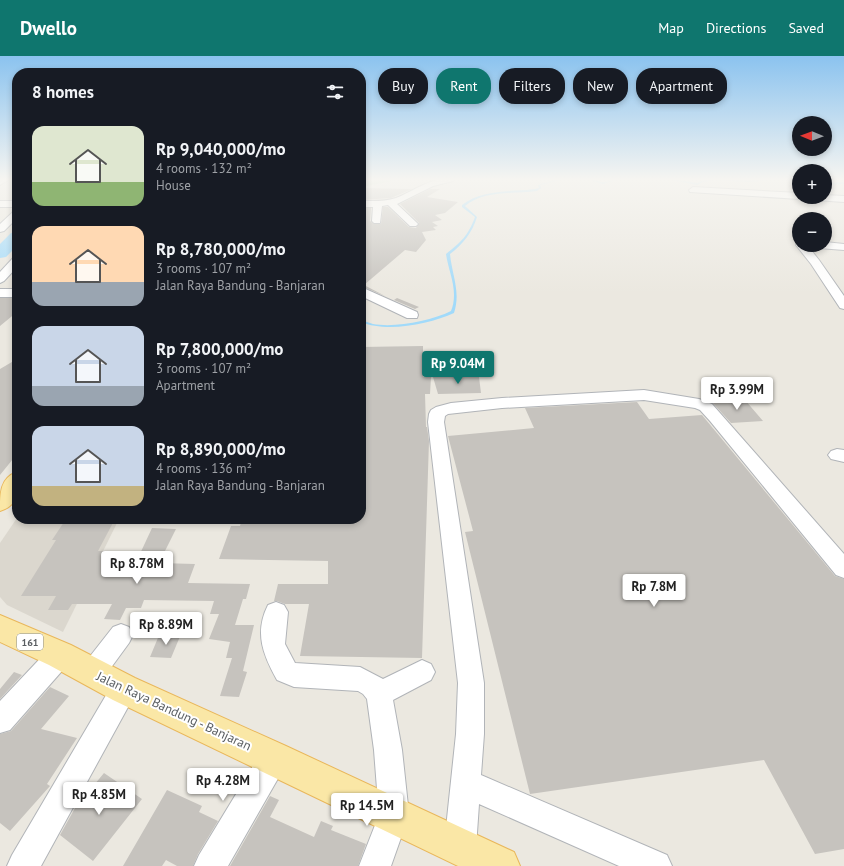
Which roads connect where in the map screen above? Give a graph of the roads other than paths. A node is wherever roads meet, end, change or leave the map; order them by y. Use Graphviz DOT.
graph roads {
  1 [pos="377,217"];
  2 [pos="405,217"];
  3 [pos="12,218"];
  4 [pos="377,221"];
  5 [pos="413,224"];
  6 [pos="0,229"];
  7 [pos="832,246"];
  8 [pos="844,247"];
  9 [pos="807,252"];
  10 [pos="0,293"];
  11 [pos="12,293"];
  12 [pos="366,293"];
  13 [pos="844,305"];
  14 [pos="412,315"];
  15 [pos="12,486"];
  16 [pos="0,502"];
  17 [pos="844,569"];
  18 [pos="276,612"];
  19 [pos="0,628"];
  20 [pos="121,635"];
  21 [pos="60,655"];
  22 [pos="93,672"];
  23 [pos="422,672"];
  24 [pos="124,690"];
  25 [pos="379,694"];
  26 [pos="0,720"];
  27 [pos="274,758"];
  28 [pos="466,783"];
  29 [pos="394,815"];
  30 [pos="460,847"];
  31 [pos="23,866"];
  32 [pos="210,866"];
  33 [pos="376,866"];
  34 [pos="500,866"];
  35 [pos="656,866"];
  1 -- 4 [label="street"];
  2 -- 5 [label="street"];
  3 -- 6 [label="street"];
  7 -- 8 [label="street"];
  9 -- 13 [label="street"];
  10 -- 11 [label="street"];
  12 -- 14 [label="street"];
  15 -- 16 [label="main road"];
  17 -- 28 [label="street"];
  18 -- 25 [label="street"];
  19 -- 21 [label="main road, Jalan Raya Bandung - Banjaran / 161"];
  20 -- 22 [label="street"];
  21 -- 22 [label="main road, Jalan Raya Bandung - Banjaran / 161"];
  21 -- 26 [label="street"];
  22 -- 24 [label="main road, Jalan Raya Bandung - Banjaran / 161"];
  23 -- 25 [label="street"];
  24 -- 27 [label="main road, Jalan Raya Bandung - Banjaran / 161"];
  24 -- 31 [label="street"];
  25 -- 29 [label="street"];
  27 -- 29 [label="main road, Jalan Raya Bandung - Banjaran / 161"];
  27 -- 32 [label="street"];
  28 -- 30 [label="street"];
  28 -- 35 [label="street"];
  29 -- 30 [label="main road, Jalan Raya Bandung - Banjaran / 161"];
  29 -- 33 [label="street"];
  30 -- 34 [label="main road, Jalan Raya Bandung - Banjaran / 161"];
}
